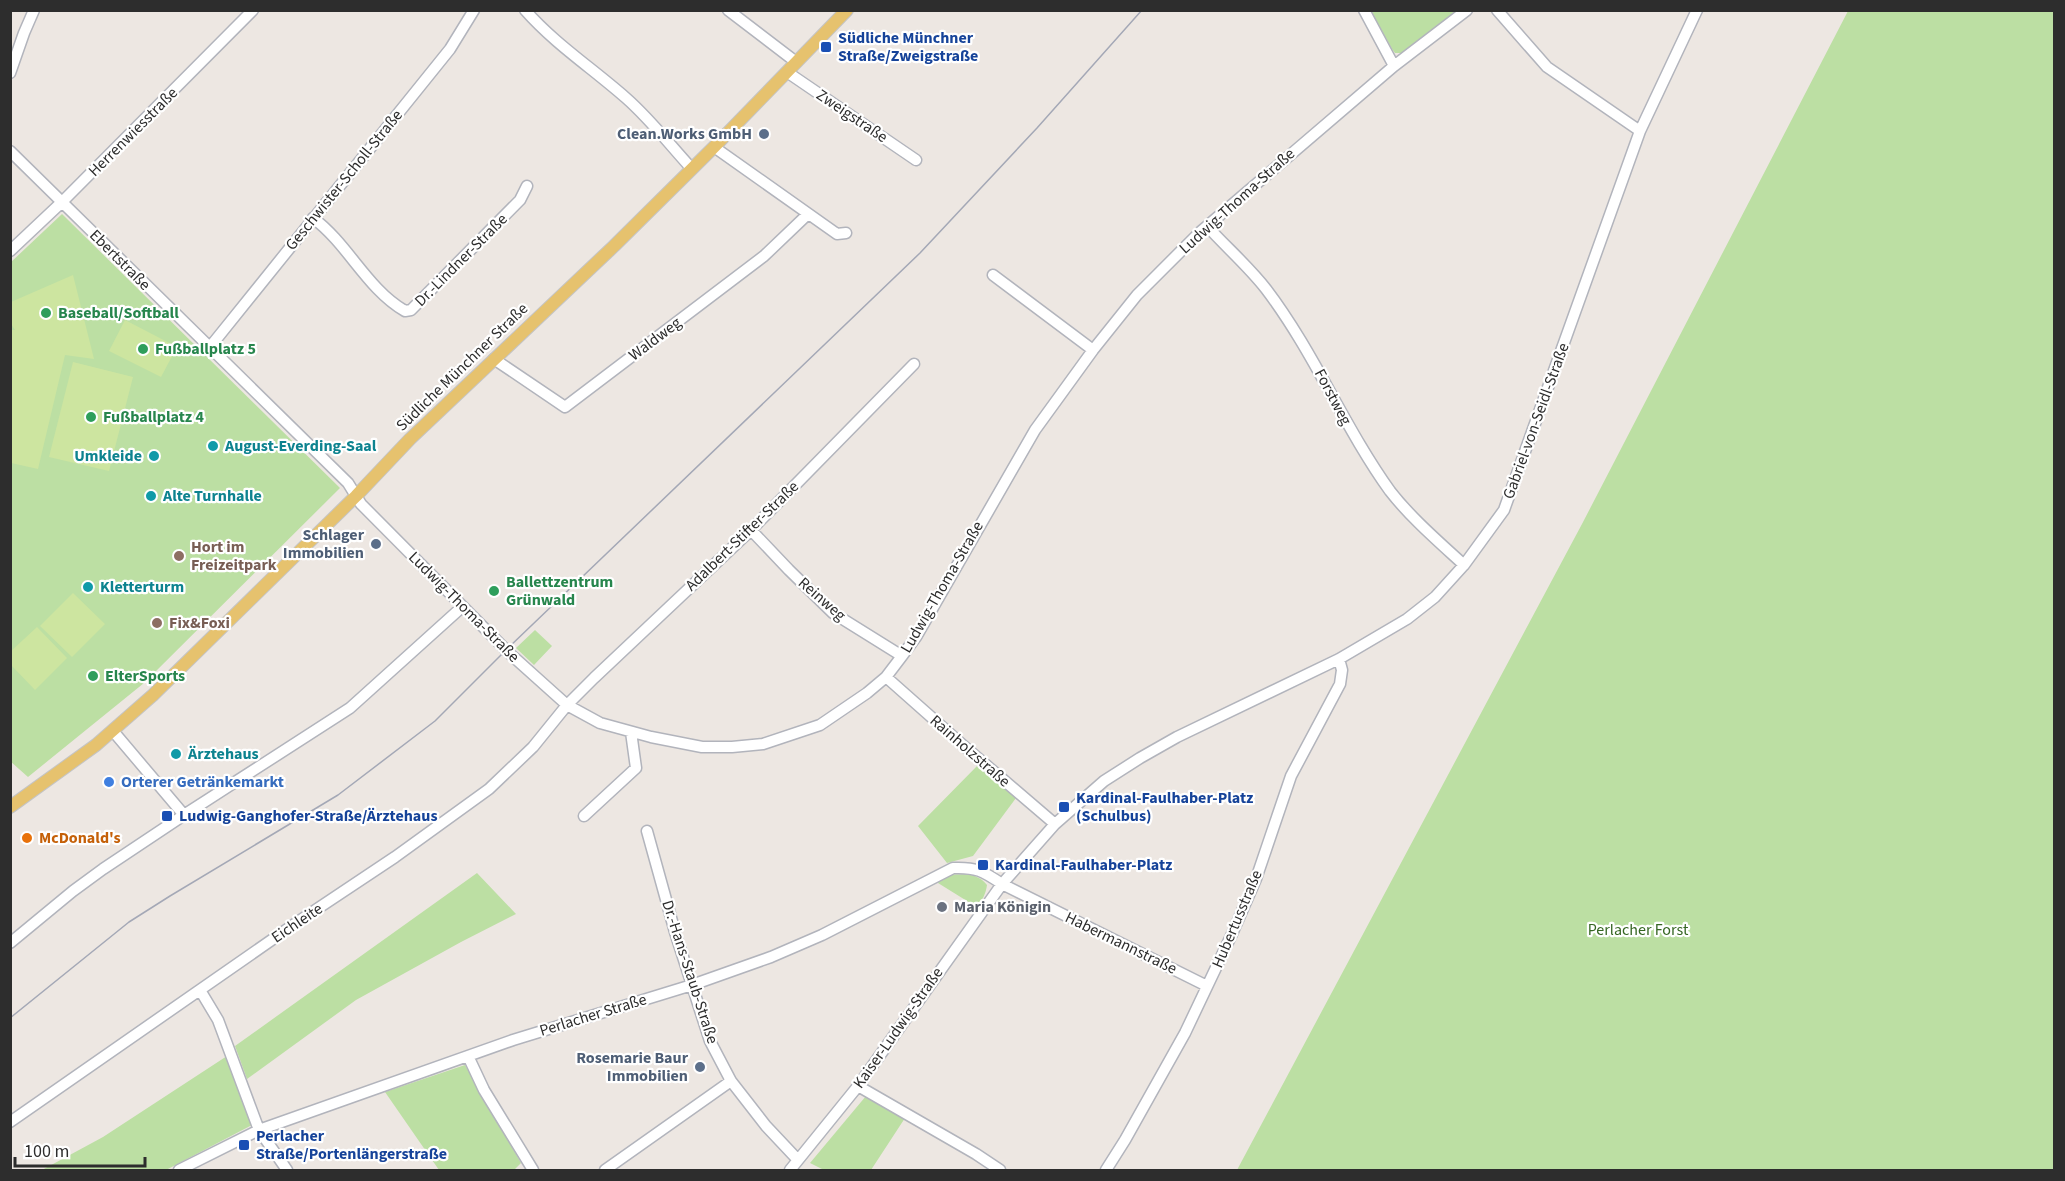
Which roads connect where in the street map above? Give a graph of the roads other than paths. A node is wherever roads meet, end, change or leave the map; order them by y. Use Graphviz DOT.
graph roads {
  1 [pos="34,10"];
  2 [pos="253,10"];
  3 [pos="474,10"];
  4 [pos="525,10"];
  5 [pos="728,10"];
  6 [pos="846,10"];
  7 [pos="1364,10"];
  8 [pos="1467,10"];
  9 [pos="1497,10"];
  10 [pos="1697,10"];
  11 [pos="796,62"];
  12 [pos="1394,66"];
  13 [pos="787,72"];
  14 [pos="10,73"];
  15 [pos="1640,131"];
  16 [pos="714,147"];
  17 [pos="10,151"];
  18 [pos="916,160"];
  19 [pos="692,169"];
  20 [pos="527,186"];
  21 [pos="62,202"];
  22 [pos="808,214"];
  23 [pos="313,218"];
  24 [pos="1207,226"];
  25 [pos="846,233"];
  26 [pos="10,251"];
  27 [pos="993,275"];
  28 [pos="210,347"];
  29 [pos="1094,350"];
  30 [pos="494,359"];
  31 [pos="914,364"];
  32 [pos="356,496"];
  33 [pos="751,530"];
  34 [pos="1464,565"];
  35 [pos="462,607"];
  36 [pos="902,656"];
  37 [pos="1339,659"];
  38 [pos="886,677"];
  39 [pos="567,705"];
  40 [pos="113,731"];
  41 [pos="631,732"];
  42 [pos="10,807"];
  43 [pos="184,815"];
  44 [pos="585,816"];
  45 [pos="1055,824"];
  46 [pos="647,831"];
  47 [pos="1002,884"];
  48 [pos="10,943"];
  49 [pos="692,985"];
  50 [pos="1208,986"];
  51 [pos="200,990"];
  52 [pos="468,1056"];
  53 [pos="731,1081"];
  54 [pos="858,1086"];
  55 [pos="10,1122"];
  56 [pos="259,1131"];
  57 [pos="798,1160"];
  58 [pos="528,1168"];
  59 [pos="179,1170"];
  60 [pos="288,1170"];
  61 [pos="605,1170"];
  62 [pos="790,1170"];
  63 [pos="1000,1170"];
  64 [pos="1106,1170"];
  1 -- 14 [label="street"];
  2 -- 21 [label="street, Herrenwiesstraße"];
  3 -- 23 [label="street, Geschwister-Scholl-Straße"];
  4 -- 19 [label="street"];
  5 -- 11 [label="street"];
  6 -- 11 [label="main road, Südliche Münchner Straße"];
  7 -- 12 [label="street"];
  8 -- 12 [label="street, Ludwig-Thoma-Straße"];
  9 -- 15 [label="street"];
  10 -- 15 [label="street, Gabriel-von-Seidl-Straße"];
  11 -- 13 [label="main road, Südliche Münchner Straße"];
  12 -- 24 [label="street, Ludwig-Thoma-Straße"];
  13 -- 16 [label="main road, Südliche Münchner Straße"];
  13 -- 18 [label="street, Zweigstraße"];
  15 -- 34 [label="street, Gabriel-von-Seidl-Straße"];
  16 -- 19 [label="main road, Südliche Münchner Straße"];
  16 -- 22 [label="street"];
  17 -- 21 [label="street, Ebertstraße"];
  19 -- 30 [label="main road, Südliche Münchner Straße"];
  20 -- 23 [label="street, Dr.-Lindner-Straße"];
  21 -- 26 [label="street, Herrenwiesstraße"];
  21 -- 28 [label="street, Ebertstraße"];
  22 -- 25 [label="street"];
  22 -- 30 [label="street, Waldweg"];
  23 -- 28 [label="street, Geschwister-Scholl-Straße"];
  24 -- 29 [label="street, Ludwig-Thoma-Straße"];
  24 -- 34 [label="street, Forstweg"];
  27 -- 29 [label="street"];
  28 -- 32 [label="street, Ebertstraße"];
  29 -- 36 [label="street, Ludwig-Thoma-Straße"];
  30 -- 32 [label="main road, Südliche Münchner Straße"];
  31 -- 33 [label="street, Adalbert-Stifter-Straße"];
  32 -- 35 [label="street, Ludwig-Thoma-Straße"];
  32 -- 40 [label="main road, Südliche Münchner Straße"];
  33 -- 36 [label="street, Reinweg"];
  33 -- 39 [label="street, Adalbert-Stifter-Straße"];
  34 -- 37 [label="street, Gabriel-von-Seidl-Straße"];
  35 -- 39 [label="street, Ludwig-Thoma-Straße"];
  35 -- 43 [label="street"];
  36 -- 38 [label="street, Ludwig-Thoma-Straße"];
  37 -- 45 [label="street, Gabriel-von-Seidl-Straße"];
  37 -- 50 [label="street, Hubertusstraße"];
  38 -- 41 [label="street, Ludwig-Thoma-Straße"];
  38 -- 45 [label="street, Rainholzstraße"];
  39 -- 41 [label="street, Ludwig-Thoma-Straße"];
  39 -- 51 [label="street, Eichleite"];
  40 -- 42 [label="main road, Südliche Münchner Straße"];
  40 -- 43 [label="street"];
  41 -- 44 [label="street"];
  43 -- 48 [label="street"];
  45 -- 47 [label="street, Gabriel-von-Seidl-Straße"];
  46 -- 49 [label="street, Dr.-Hans-Staub-Straße"];
  47 -- 49 [label="street, Perlacher Straße"];
  47 -- 50 [label="street, Habermannstraße"];
  47 -- 54 [label="street, Kaiser-Ludwig-Straße"];
  49 -- 52 [label="street, Perlacher Straße"];
  49 -- 53 [label="street, Dr.-Hans-Staub-Straße"];
  50 -- 64 [label="street, Hubertusstraße"];
  51 -- 55 [label="street, Eichleite"];
  51 -- 56 [label="street"];
  52 -- 56 [label="street, Perlacher Straße"];
  52 -- 58 [label="street"];
  53 -- 57 [label="street, Dr.-Hans-Staub-Straße"];
  53 -- 61 [label="street"];
  54 -- 57 [label="street, Kaiser-Ludwig-Straße"];
  54 -- 63 [label="street"];
  56 -- 59 [label="street, Perlacher Straße"];
  56 -- 60 [label="street"];
  57 -- 62 [label="street, Kaiser-Ludwig-Straße"];
}
